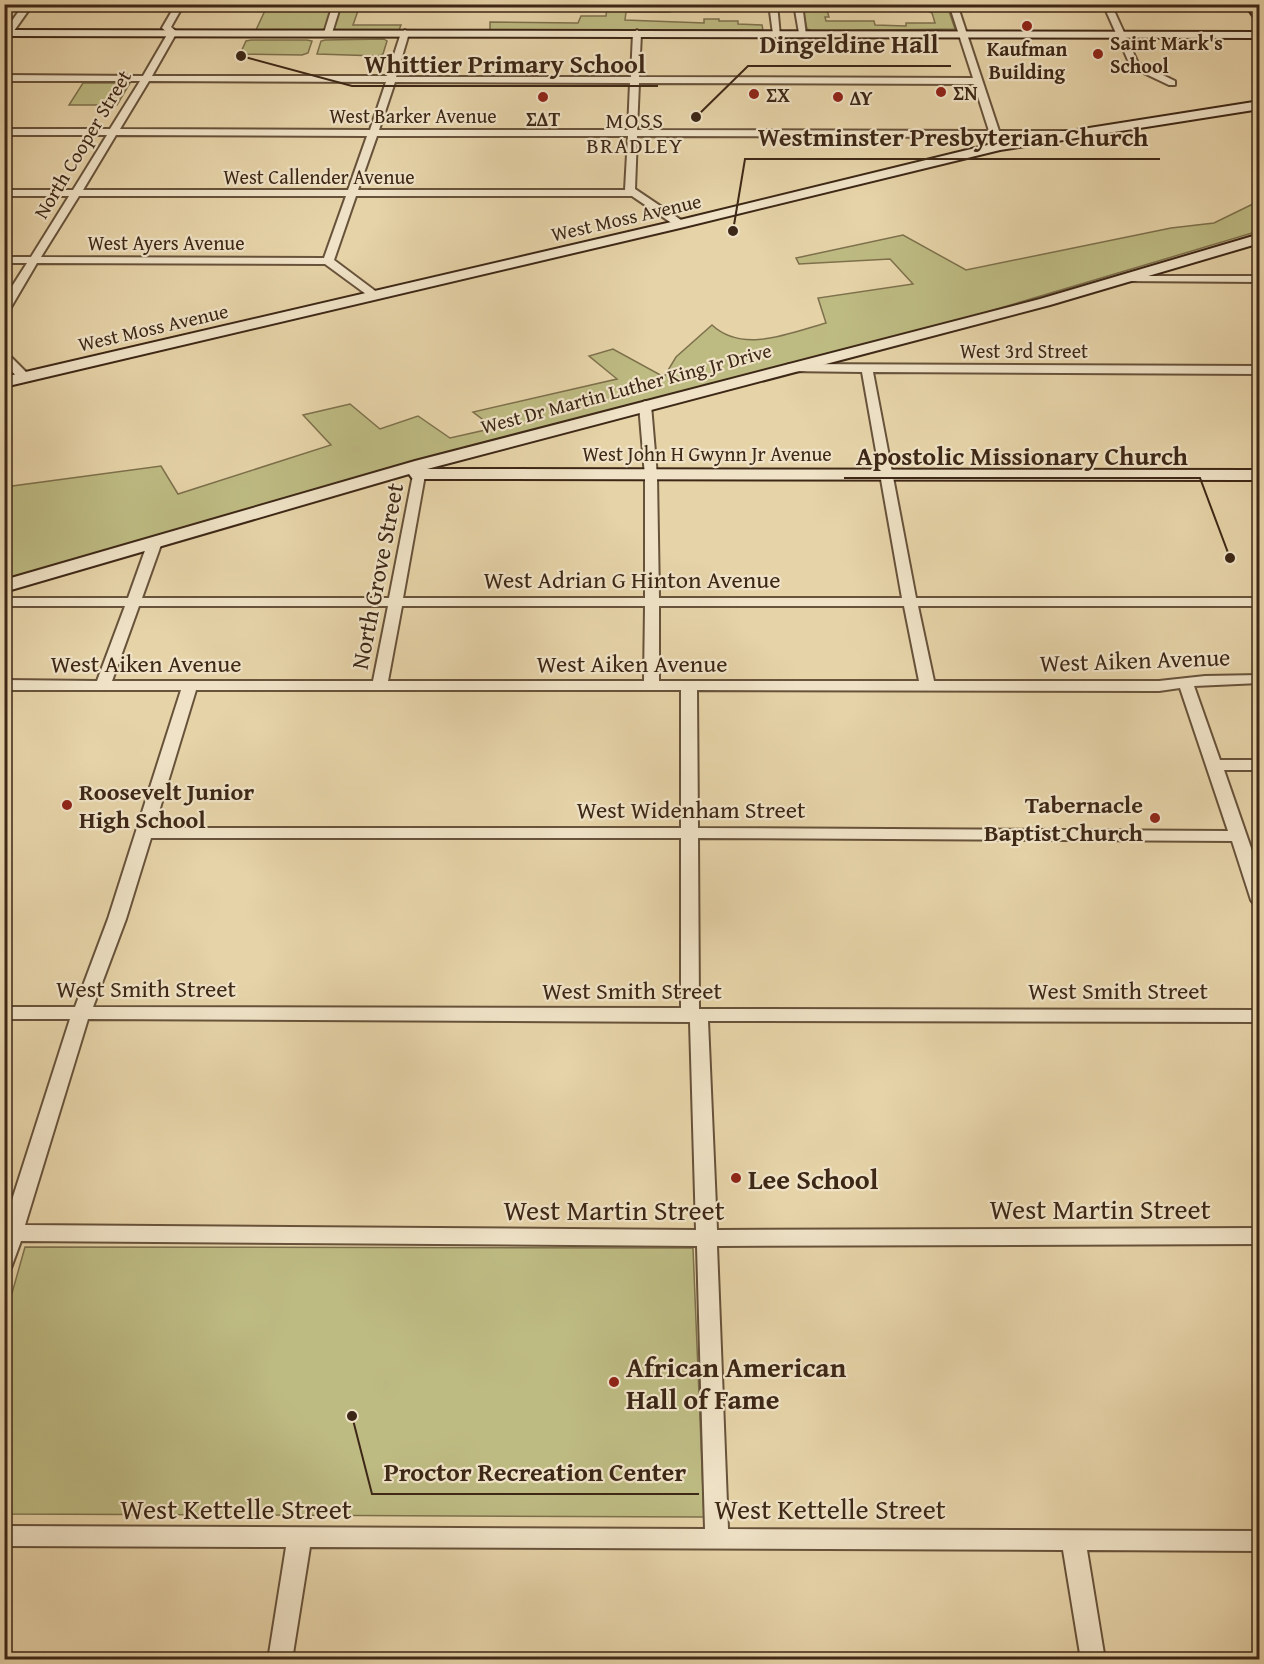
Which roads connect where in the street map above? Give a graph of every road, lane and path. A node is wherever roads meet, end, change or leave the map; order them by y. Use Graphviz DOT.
graph roads {
  1 [pos="29,4"];
  2 [pos="180,4"];
  3 [pos="337,4"];
  4 [pos="773,4"];
  5 [pos="798,4"];
  6 [pos="952,4"];
  7 [pos="1107,4"];
  8 [pos="1250,4"];
  9 [pos="1260,18"];
  10 [pos="183,20"];
  11 [pos="172,31"];
  12 [pos="6,33"];
  13 [pos="328,33"];
  14 [pos="405,33"];
  15 [pos="637,33"];
  16 [pos="803,33"];
  17 [pos="777,34"];
  18 [pos="962,34"];
  19 [pos="1121,34"];
  20 [pos="1260,35"];
  21 [pos="4,78"];
  22 [pos="144,79"];
  23 [pos="390,80"];
  24 [pos="634,80"];
  25 [pos="979,81"];
  26 [pos="1172,83"];
  27 [pos="1260,105"];
  28 [pos="4,132"];
  29 [pos="114,133"];
  30 [pos="374,133"];
  31 [pos="633,134"];
  32 [pos="997,140"];
  33 [pos="4,193"];
  34 [pos="76,193"];
  35 [pos="633,193"];
  36 [pos="353,194"];
  37 [pos="680,224"];
  38 [pos="1260,238"];
  39 [pos="4,260"];
  40 [pos="34,260"];
  41 [pos="328,261"];
  42 [pos="1125,279"];
  43 [pos="1260,279"];
  44 [pos="374,295"];
  45 [pos="4,309"];
  46 [pos="4,356"];
  47 [pos="789,368"];
  48 [pos="867,369"];
  49 [pos="1260,370"];
  50 [pos="24,377"];
  51 [pos="4,382"];
  52 [pos="645,405"];
  53 [pos="414,472"];
  54 [pos="1260,475"];
  55 [pos="651,476"];
  56 [pos="885,476"];
  57 [pos="155,542"];
  58 [pos="4,586"];
  59 [pos="395,601"];
  60 [pos="134,602"];
  61 [pos="650,602"];
  62 [pos="910,602"];
  63 [pos="1260,602"];
  64 [pos="4,603"];
  65 [pos="1260,679"];
  66 [pos="1185,683"];
  67 [pos="4,685"];
  68 [pos="103,685"];
  69 [pos="380,685"];
  70 [pos="651,685"];
  71 [pos="688,685"];
  72 [pos="190,686"];
  73 [pos="927,686"];
  74 [pos="1215,765"];
  75 [pos="1260,765"];
  76 [pos="690,832"];
  77 [pos="144,833"];
  78 [pos="1238,836"];
  79 [pos="1260,900"];
  80 [pos="4,1013"];
  81 [pos="81,1014"];
  82 [pos="695,1016"];
  83 [pos="1260,1016"];
  84 [pos="9,1233"];
  85 [pos="1260,1236"];
  86 [pos="707,1238"];
  87 [pos="4,1262"];
  88 [pos="4,1536"];
  89 [pos="717,1537"];
  90 [pos="299,1539"];
  91 [pos="1073,1540"];
  92 [pos="1260,1541"];
  93 [pos="280,1659"];
  94 [pos="1093,1659"];
  1 -- 12 [label="street"];
  2 -- 11 [label="street, North Cooper Street"];
  3 -- 13 [label="street"];
  4 -- 17 [label="street"];
  5 -- 16 [label="street"];
  6 -- 18 [label="street"];
  7 -- 19 [label="street"];
  8 -- 9 [label="street"];
  10 -- 11 [label="street, North Cooper Street"];
  11 -- 12 [label="street"];
  11 -- 13 [label="street"];
  11 -- 22 [label="street, North Cooper Street"];
  13 -- 14 [label="street"];
  14 -- 15 [label="street"];
  14 -- 23 [label="street"];
  15 -- 17 [label="street"];
  15 -- 24 [label="street"];
  16 -- 17 [label="street"];
  16 -- 18 [label="street"];
  18 -- 19 [label="street"];
  18 -- 25 [label="street"];
  19 -- 20 [label="street"];
  19 -- 26 [label="street"];
  21 -- 22 [label="street"];
  22 -- 23 [label="street"];
  22 -- 29 [label="street, North Cooper Street"];
  23 -- 24 [label="street"];
  23 -- 30 [label="street"];
  24 -- 25 [label="street"];
  24 -- 31 [label="street"];
  25 -- 32 [label="street"];
  27 -- 32 [label="street, West Moss Avenue"];
  28 -- 29 [label="street, West Barker Avenue"];
  29 -- 30 [label="street, West Barker Avenue"];
  29 -- 34 [label="street, North Cooper Street"];
  30 -- 31 [label="street, West Barker Avenue"];
  30 -- 36 [label="street"];
  31 -- 32 [label="street, West Barker Avenue"];
  31 -- 35 [label="street"];
  32 -- 37 [label="street, West Moss Avenue"];
  33 -- 34 [label="street, West Callender Avenue"];
  34 -- 36 [label="street, West Callender Avenue"];
  34 -- 40 [label="street, North Cooper Street"];
  35 -- 36 [label="street, West Callender Avenue"];
  35 -- 37 [label="street"];
  36 -- 41 [label="street"];
  37 -- 44 [label="street, West Moss Avenue"];
  38 -- 42 [label="street, West Dr Martin Luther King Jr Drive"];
  39 -- 40 [label="street, West Ayers Avenue"];
  40 -- 41 [label="street, West Ayers Avenue"];
  40 -- 45 [label="street, North Cooper Street"];
  41 -- 44 [label="street"];
  42 -- 43 [label="street"];
  42 -- 47 [label="street, West Dr Martin Luther King Jr Drive"];
  44 -- 50 [label="street, West Moss Avenue"];
  46 -- 50 [label="street"];
  47 -- 48 [label="street, West 3rd Street"];
  47 -- 52 [label="street, West Dr Martin Luther King Jr Drive"];
  48 -- 49 [label="street, West 3rd Street"];
  48 -- 56 [label="street"];
  50 -- 51 [label="street, West Moss Avenue"];
  52 -- 53 [label="street, West Dr Martin Luther King Jr Drive"];
  52 -- 55 [label="street"];
  53 -- 55 [label="street, West John H Gwynn Jr Avenue"];
  53 -- 57 [label="street, West Dr Martin Luther King Jr Drive"];
  53 -- 59 [label="street, North Grove Street"];
  54 -- 56 [label="street, West John H Gwynn Jr Avenue"];
  55 -- 56 [label="street, West John H Gwynn Jr Avenue"];
  55 -- 61 [label="street"];
  56 -- 62 [label="street"];
  57 -- 58 [label="street, West Dr Martin Luther King Jr Drive"];
  57 -- 60 [label="street"];
  59 -- 60 [label="street, West Adrian G Hinton Avenue"];
  59 -- 61 [label="street, West Adrian G Hinton Avenue"];
  59 -- 69 [label="street, North Grove Street"];
  60 -- 64 [label="street, West Adrian G Hinton Avenue"];
  60 -- 68 [label="street"];
  61 -- 62 [label="street, West Adrian G Hinton Avenue"];
  61 -- 70 [label="street"];
  62 -- 63 [label="street, West Adrian G Hinton Avenue"];
  62 -- 73 [label="street"];
  65 -- 66 [label="street, West Aiken Avenue"];
  66 -- 73 [label="street, West Aiken Avenue"];
  66 -- 74 [label="street"];
  67 -- 68 [label="street, West Aiken Avenue"];
  68 -- 72 [label="street, West Aiken Avenue"];
  69 -- 70 [label="street, West Aiken Avenue"];
  69 -- 72 [label="street, West Aiken Avenue"];
  70 -- 71 [label="street, West Aiken Avenue"];
  71 -- 73 [label="street, West Aiken Avenue"];
  71 -- 76 [label="street"];
  72 -- 77 [label="street"];
  74 -- 75 [label="street"];
  74 -- 78 [label="street"];
  76 -- 77 [label="street, West Widenham Street"];
  76 -- 78 [label="street, West Widenham Street"];
  76 -- 82 [label="street"];
  77 -- 81 [label="street"];
  78 -- 79 [label="street"];
  80 -- 81 [label="street, West Smith Street"];
  81 -- 82 [label="street, West Smith Street"];
  81 -- 84 [label="street"];
  82 -- 83 [label="street, West Smith Street"];
  82 -- 86 [label="street"];
  84 -- 86 [label="street, West Martin Street"];
  84 -- 87 [label="street"];
  85 -- 86 [label="street, West Martin Street"];
  86 -- 89 [label="street"];
  88 -- 90 [label="street, West Kettelle Street"];
  89 -- 90 [label="street, West Kettelle Street"];
  89 -- 91 [label="street, West Kettelle Street"];
  90 -- 93 [label="street"];
  91 -- 92 [label="street, West Kettelle Street"];
  91 -- 94 [label="street"];
}
